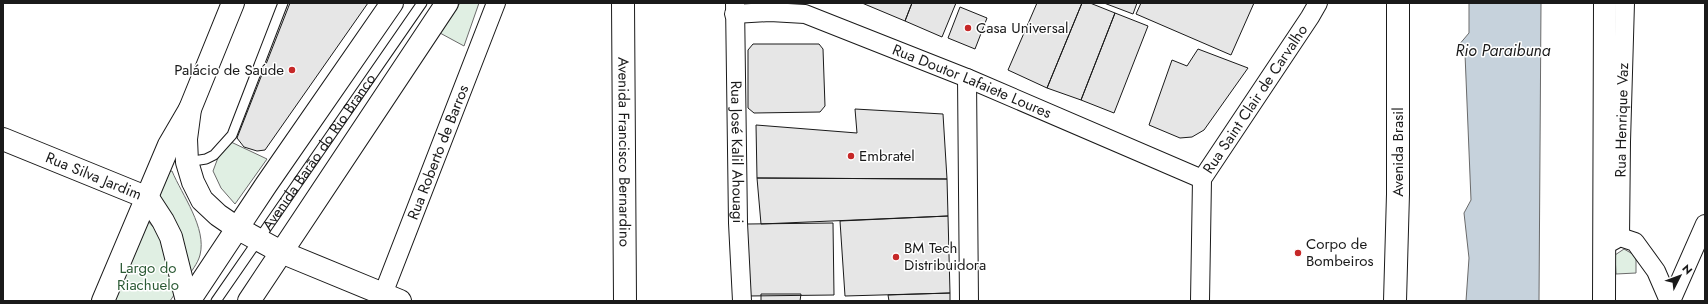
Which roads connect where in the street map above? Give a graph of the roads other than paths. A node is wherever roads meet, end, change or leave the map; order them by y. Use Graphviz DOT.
graph roads {
  1 [pos="233,3"];
  2 [pos="283,3"];
  3 [pos="392,3"];
  4 [pos="422,3"];
  5 [pos="447,3"];
  6 [pos="496,3"];
  7 [pos="623,3"];
  8 [pos="1332,3"];
  9 [pos="1398,3"];
  10 [pos="1605,3"];
  11 [pos="1625,3"];
  12 [pos="734,9"];
  13 [pos="1314,10"];
  14 [pos="967,78"];
  15 [pos="190,109"];
  16 [pos="3,139"];
  17 [pos="187,162"];
  18 [pos="1202,179"];
  19 [pos="148,198"];
  20 [pos="1705,224"];
  21 [pos="237,228"];
  22 [pos="1620,237"];
  23 [pos="258,239"];
  24 [pos="281,252"];
  25 [pos="1604,252"];
  26 [pos="388,299"];
  27 [pos="103,301"];
  28 [pos="188,301"];
  29 [pos="216,301"];
  30 [pos="249,301"];
  31 [pos="625,301"];
  32 [pos="742,301"];
  33 [pos="969,301"];
  34 [pos="1200,301"];
  35 [pos="1395,301"];
  36 [pos="1604,301"];
  37 [pos="1670,301"];
  1 -- 15 [label="main road"];
  2 -- 17 [label="lane"];
  3 -- 21 [label="main road, Avenida Barão do Rio Branco"];
  4 -- 23 [label="lane, Avenida Barão do Rio Branco"];
  5 -- 24 [label="main road, Avenida Barão do Rio Branco"];
  6 -- 26 [label="street, Rua Roberto de Barros"];
  7 -- 31 [label="main road, Avenida Francisco Bernardino"];
  8 -- 13 [label="street, Rua Saint Clair de Carvalho"];
  9 -- 35 [label="main road, Avenida Brasil"];
  10 -- 25 [label="main road"];
  11 -- 22 [label="street, Rua Henrique Vaz"];
  12 -- 14 [label="street, Rua Doutor Lafaiete Loures"];
  12 -- 32 [label="street, Rua José Kalil Ahouagi"];
  13 -- 18 [label="street, Rua Saint Clair de Carvalho"];
  14 -- 18 [label="street, Rua Doutor Lafaiete Loures"];
  14 -- 33 [label="street"];
  15 -- 17 [label="main road"];
  15 -- 19 [label="main road"];
  16 -- 19 [label="main road, Rua Silva Jardim"];
  17 -- 21 [label="main road"];
  18 -- 34 [label="street, Rua Saint Clair de Carvalho"];
  19 -- 27 [label="main road"];
  19 -- 28 [label="main road, Rua Silva Jardim"];
  20 -- 37 [label="street"];
  21 -- 23 [label="main road"];
  21 -- 28 [label="main road, Avenida Barão do Rio Branco"];
  22 -- 25 [label="street"];
  22 -- 37 [label="street"];
  23 -- 24 [label="main road"];
  23 -- 29 [label="lane, Avenida Barão do Rio Branco"];
  24 -- 26 [label="main road"];
  24 -- 30 [label="main road, Avenida Barão do Rio Branco"];
  25 -- 36 [label="main road"];
}
